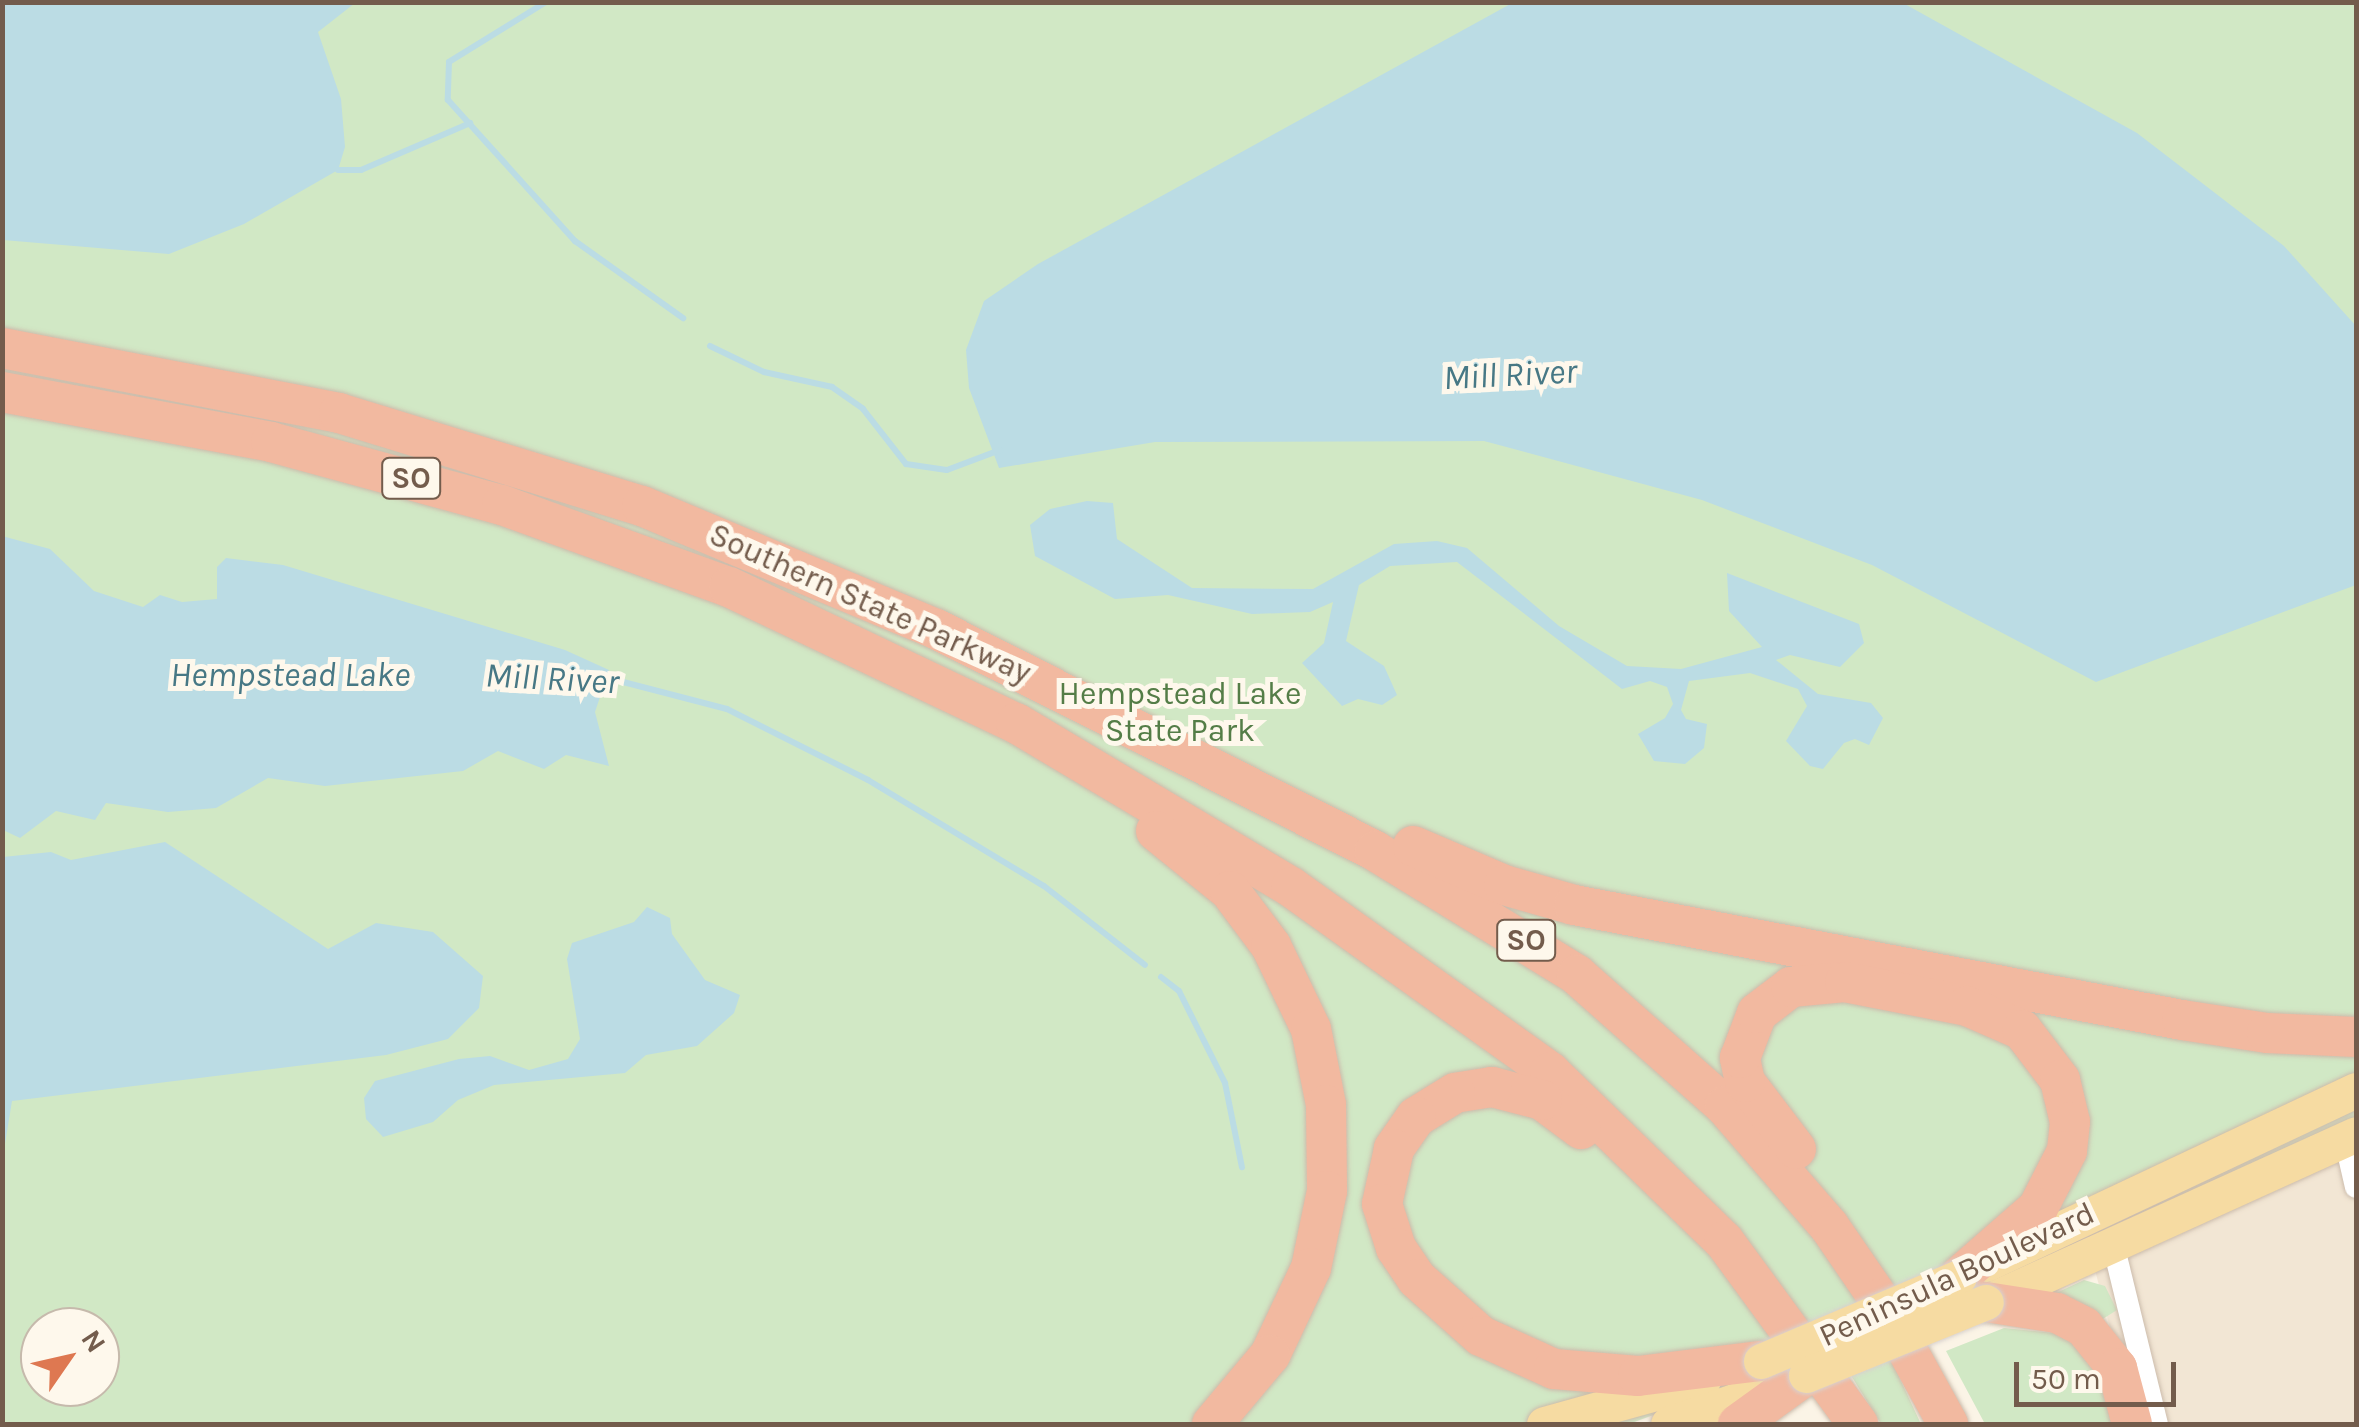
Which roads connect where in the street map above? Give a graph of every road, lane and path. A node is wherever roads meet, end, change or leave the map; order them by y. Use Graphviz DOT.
graph roads {
  1 [pos="2,348"];
  2 [pos="2,392"];
  3 [pos="946,687"];
  4 [pos="1080,698"];
  5 [pos="2356,1037"];
  6 [pos="2356,1090"];
  7 [pos="2351,1136"];
  8 [pos="2356,1187"];
  9 [pos="2113,1244"];
  10 [pos="1748,1270"];
  11 [pos="1972,1289"];
  12 [pos="1761,1361"];
  13 [pos="1920,1368"];
  14 [pos="1806,1375"];
  15 [pos="1212,1424"];
  16 [pos="1544,1424"];
  17 [pos="1668,1424"];
  18 [pos="1738,1424"];
  19 [pos="1858,1424"];
  20 [pos="1948,1424"];
  21 [pos="2132,1424"];
  22 [pos="2157,1424"];
  1 -- 4 [label="highway, Southern State Parkway / SO"];
  2 -- 3 [label="highway, Southern State Parkway / SO"];
  3 -- 10 [label="highway, Southern State Parkway / SO"];
  3 -- 15 [label="highway"];
  4 -- 5 [label="highway"];
  4 -- 13 [label="highway, Southern State Parkway / SO"];
  6 -- 11 [label="main road, Peninsula Boulevard"];
  7 -- 8 [label="street"];
  7 -- 9 [label="main road, Peninsula Boulevard"];
  9 -- 11 [label="main road, Peninsula Boulevard"];
  9 -- 22 [label="street"];
  10 -- 12 [label="highway"];
  10 -- 19 [label="highway, Southern State Parkway / SO"];
  11 -- 12 [label="main road, Peninsula Boulevard, bridge"];
  11 -- 13 [label="highway"];
  11 -- 14 [label="main road, Peninsula Boulevard, bridge"];
  11 -- 21 [label="highway"];
  12 -- 16 [label="main road, Peninsula Boulevard"];
  13 -- 20 [label="highway, Southern State Parkway / SO"];
  14 -- 17 [label="main road, Peninsula Boulevard"];
  14 -- 18 [label="highway"];
}
